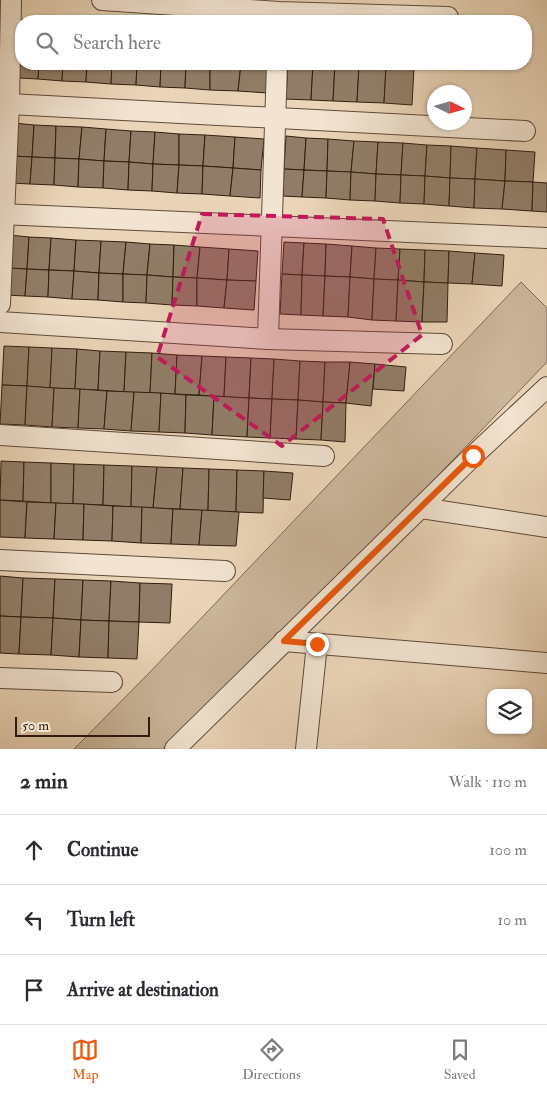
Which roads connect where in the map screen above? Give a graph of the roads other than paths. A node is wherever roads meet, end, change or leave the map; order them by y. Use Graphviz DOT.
graph roads {
  1 [pos="11,0"];
  2 [pos="102,0"];
  3 [pos="280,11"];
  4 [pos="376,15"];
  5 [pos="278,70"];
  6 [pos="9,104"];
  7 [pos="275,119"];
  8 [pos="525,131"];
  9 [pos="2,214"];
  10 [pos="273,227"];
  11 [pos="547,238"];
  12 [pos="0,304"];
  13 [pos="0,322"];
  14 [pos="268,339"];
  15 [pos="442,344"];
  16 [pos="547,387"];
  17 [pos="0,435"];
  18 [pos="324,456"];
  19 [pos="421,508"];
  20 [pos="547,527"];
  21 [pos="0,560"];
  22 [pos="224,571"];
  23 [pos="284,641"];
  24 [pos="317,644"];
  25 [pos="547,663"];
  26 [pos="0,678"];
  27 [pos="112,682"];
  28 [pos="174,749"];
  29 [pos="306,749"];
  1 -- 6 [label="street"];
  2 -- 3 [label="street"];
  3 -- 4 [label="street"];
  5 -- 7 [label="street"];
  6 -- 7 [label="street"];
  6 -- 9 [label="street"];
  7 -- 8 [label="street"];
  7 -- 10 [label="street"];
  9 -- 10 [label="street"];
  9 -- 12 [label="street"];
  10 -- 11 [label="street"];
  10 -- 14 [label="street"];
  13 -- 14 [label="street"];
  14 -- 15 [label="street"];
  16 -- 19 [label="street"];
  17 -- 18 [label="street"];
  19 -- 20 [label="street"];
  19 -- 23 [label="street"];
  21 -- 22 [label="street"];
  23 -- 24 [label="street"];
  23 -- 28 [label="street"];
  24 -- 25 [label="street"];
  24 -- 29 [label="street"];
  26 -- 27 [label="street"];
}
